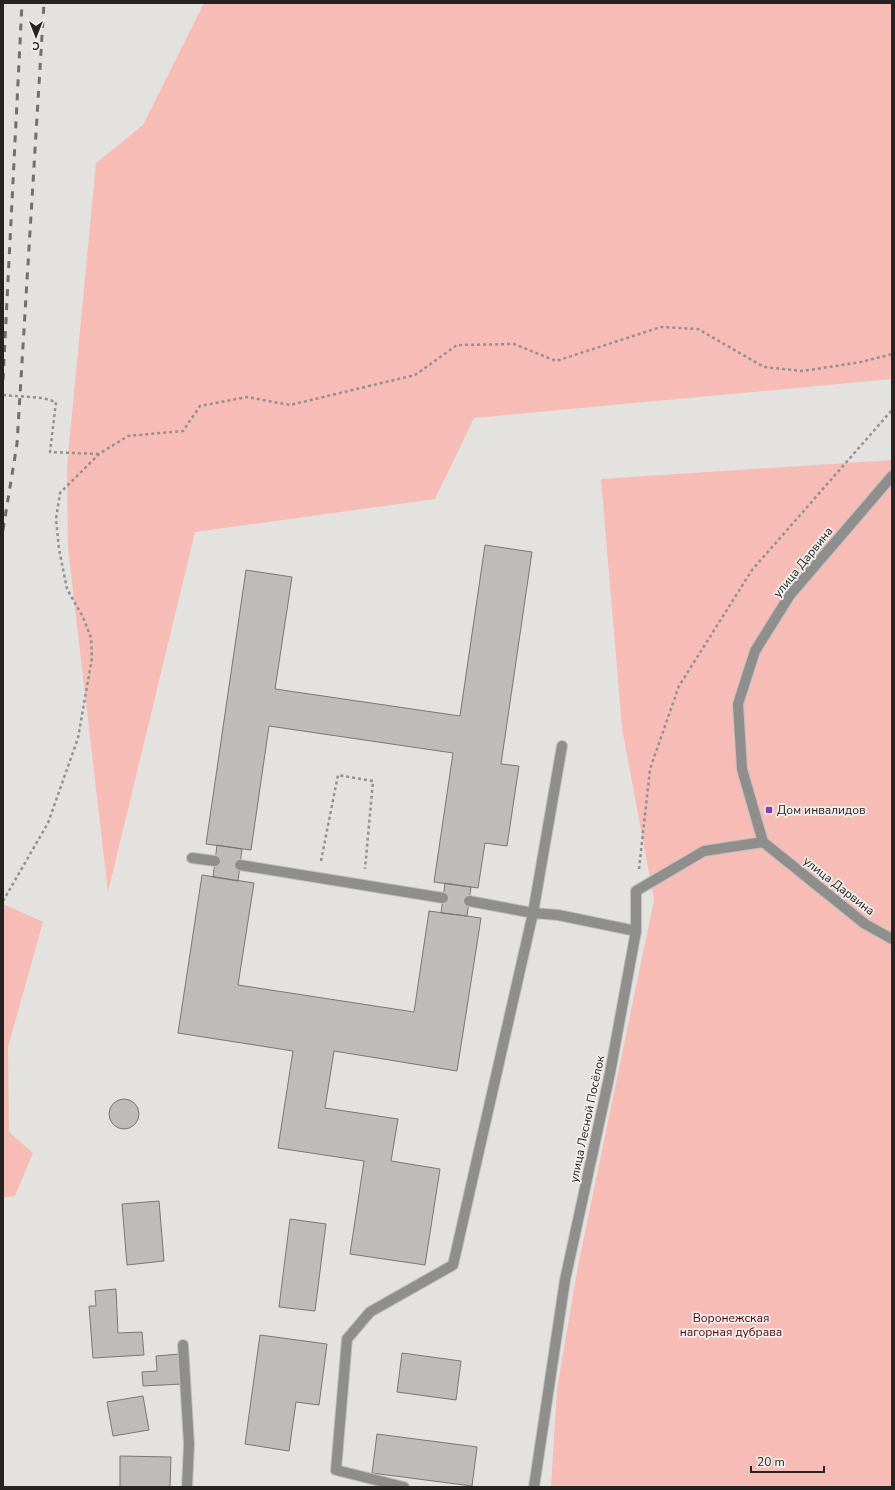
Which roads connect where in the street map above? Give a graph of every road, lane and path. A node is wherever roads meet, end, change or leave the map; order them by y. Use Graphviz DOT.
graph roads {
  1 [pos="892,354"];
  2 [pos="3,395"];
  3 [pos="892,410"];
  4 [pos="99,454"];
  5 [pos="892,476"];
  6 [pos="562,746"];
  7 [pos="763,842"];
  8 [pos="192,858"];
  9 [pos="215,861"];
  10 [pos="240,865"];
  11 [pos="317,877"];
  12 [pos="364,885"];
  13 [pos="636,892"];
  14 [pos="443,898"];
  15 [pos="3,901"];
  16 [pos="468,901"];
  17 [pos="533,913"];
  18 [pos="636,931"];
  19 [pos="892,939"];
  20 [pos="183,1345"];
  21 [pos="186,1487"];
  22 [pos="404,1487"];
  23 [pos="534,1487"];
  1 -- 4 [label="path"];
  2 -- 4 [label="path"];
  3 -- 13 [label="path"];
  4 -- 15 [label="path"];
  5 -- 7 [label="street, улица Дарвина"];
  6 -- 17 [label="street"];
  7 -- 13 [label="street"];
  7 -- 19 [label="street, улица Дарвина"];
  8 -- 9 [label="street"];
  10 -- 11 [label="street"];
  11 -- 12 [label="street"];
  11 -- 12 [label="path"];
  12 -- 14 [label="street"];
  13 -- 18 [label="street, улица Лесной Посёлок"];
  16 -- 17 [label="street"];
  17 -- 18 [label="street"];
  17 -- 22 [label="street"];
  18 -- 23 [label="street, улица Лесной Посёлок"];
  20 -- 21 [label="street"];
}
